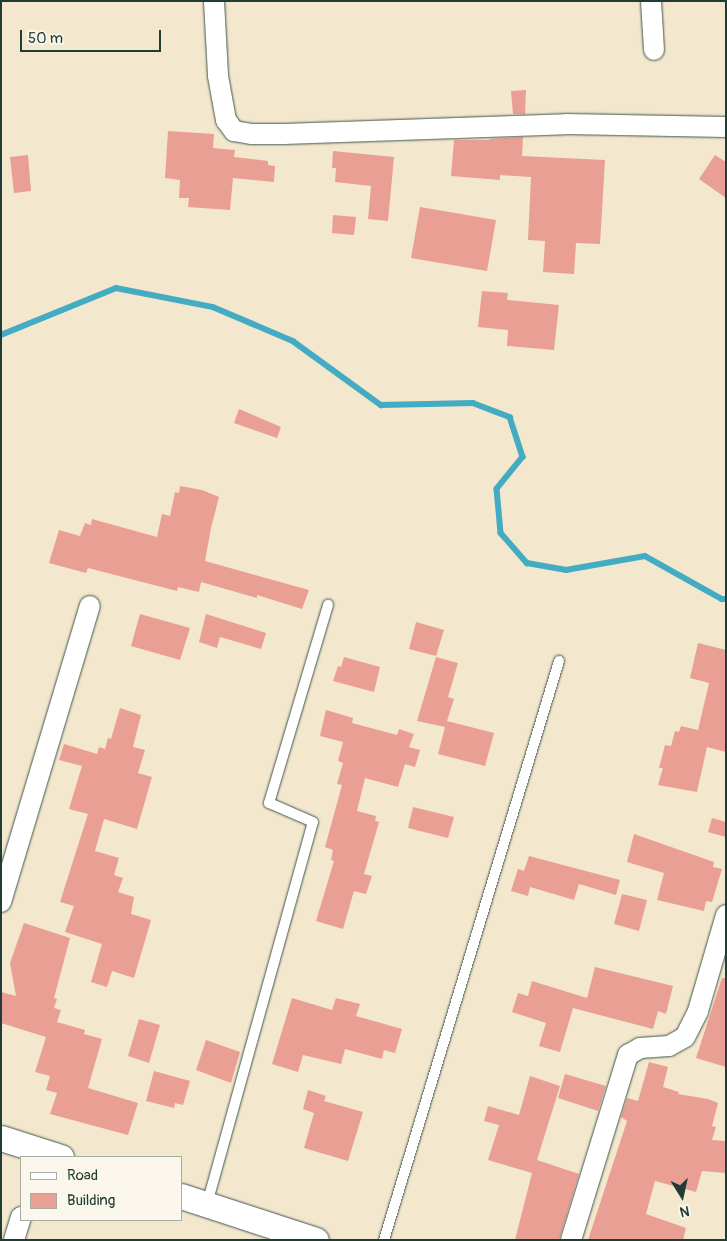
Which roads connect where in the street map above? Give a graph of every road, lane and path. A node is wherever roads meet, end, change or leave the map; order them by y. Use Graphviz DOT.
graph roads {
  1 [pos="214,1"];
  2 [pos="651,1"];
  3 [pos="654,50"];
  4 [pos="726,127"];
  5 [pos="328,605"];
  6 [pos="90,606"];
  7 [pos="558,661"];
  8 [pos="1,902"];
  9 [pos="726,915"];
  10 [pos="1,1138"];
  11 [pos="48,1155"];
  12 [pos="182,1196"];
  13 [pos="207,1204"];
  14 [pos="20,1220"];
  15 [pos="273,1233"];
  16 [pos="14,1240"];
  17 [pos="316,1240"];
  18 [pos="384,1240"];
  19 [pos="571,1240"];
  1 -- 4 [label="street"];
  2 -- 3 [label="street"];
  5 -- 13 [label="lane"];
  6 -- 8 [label="street"];
  7 -- 18 [label="lane"];
  9 -- 19 [label="street"];
  10 -- 11 [label="street"];
  12 -- 13 [label="street"];
  13 -- 15 [label="street"];
  14 -- 16 [label="street"];
  15 -- 17 [label="street"];
}
